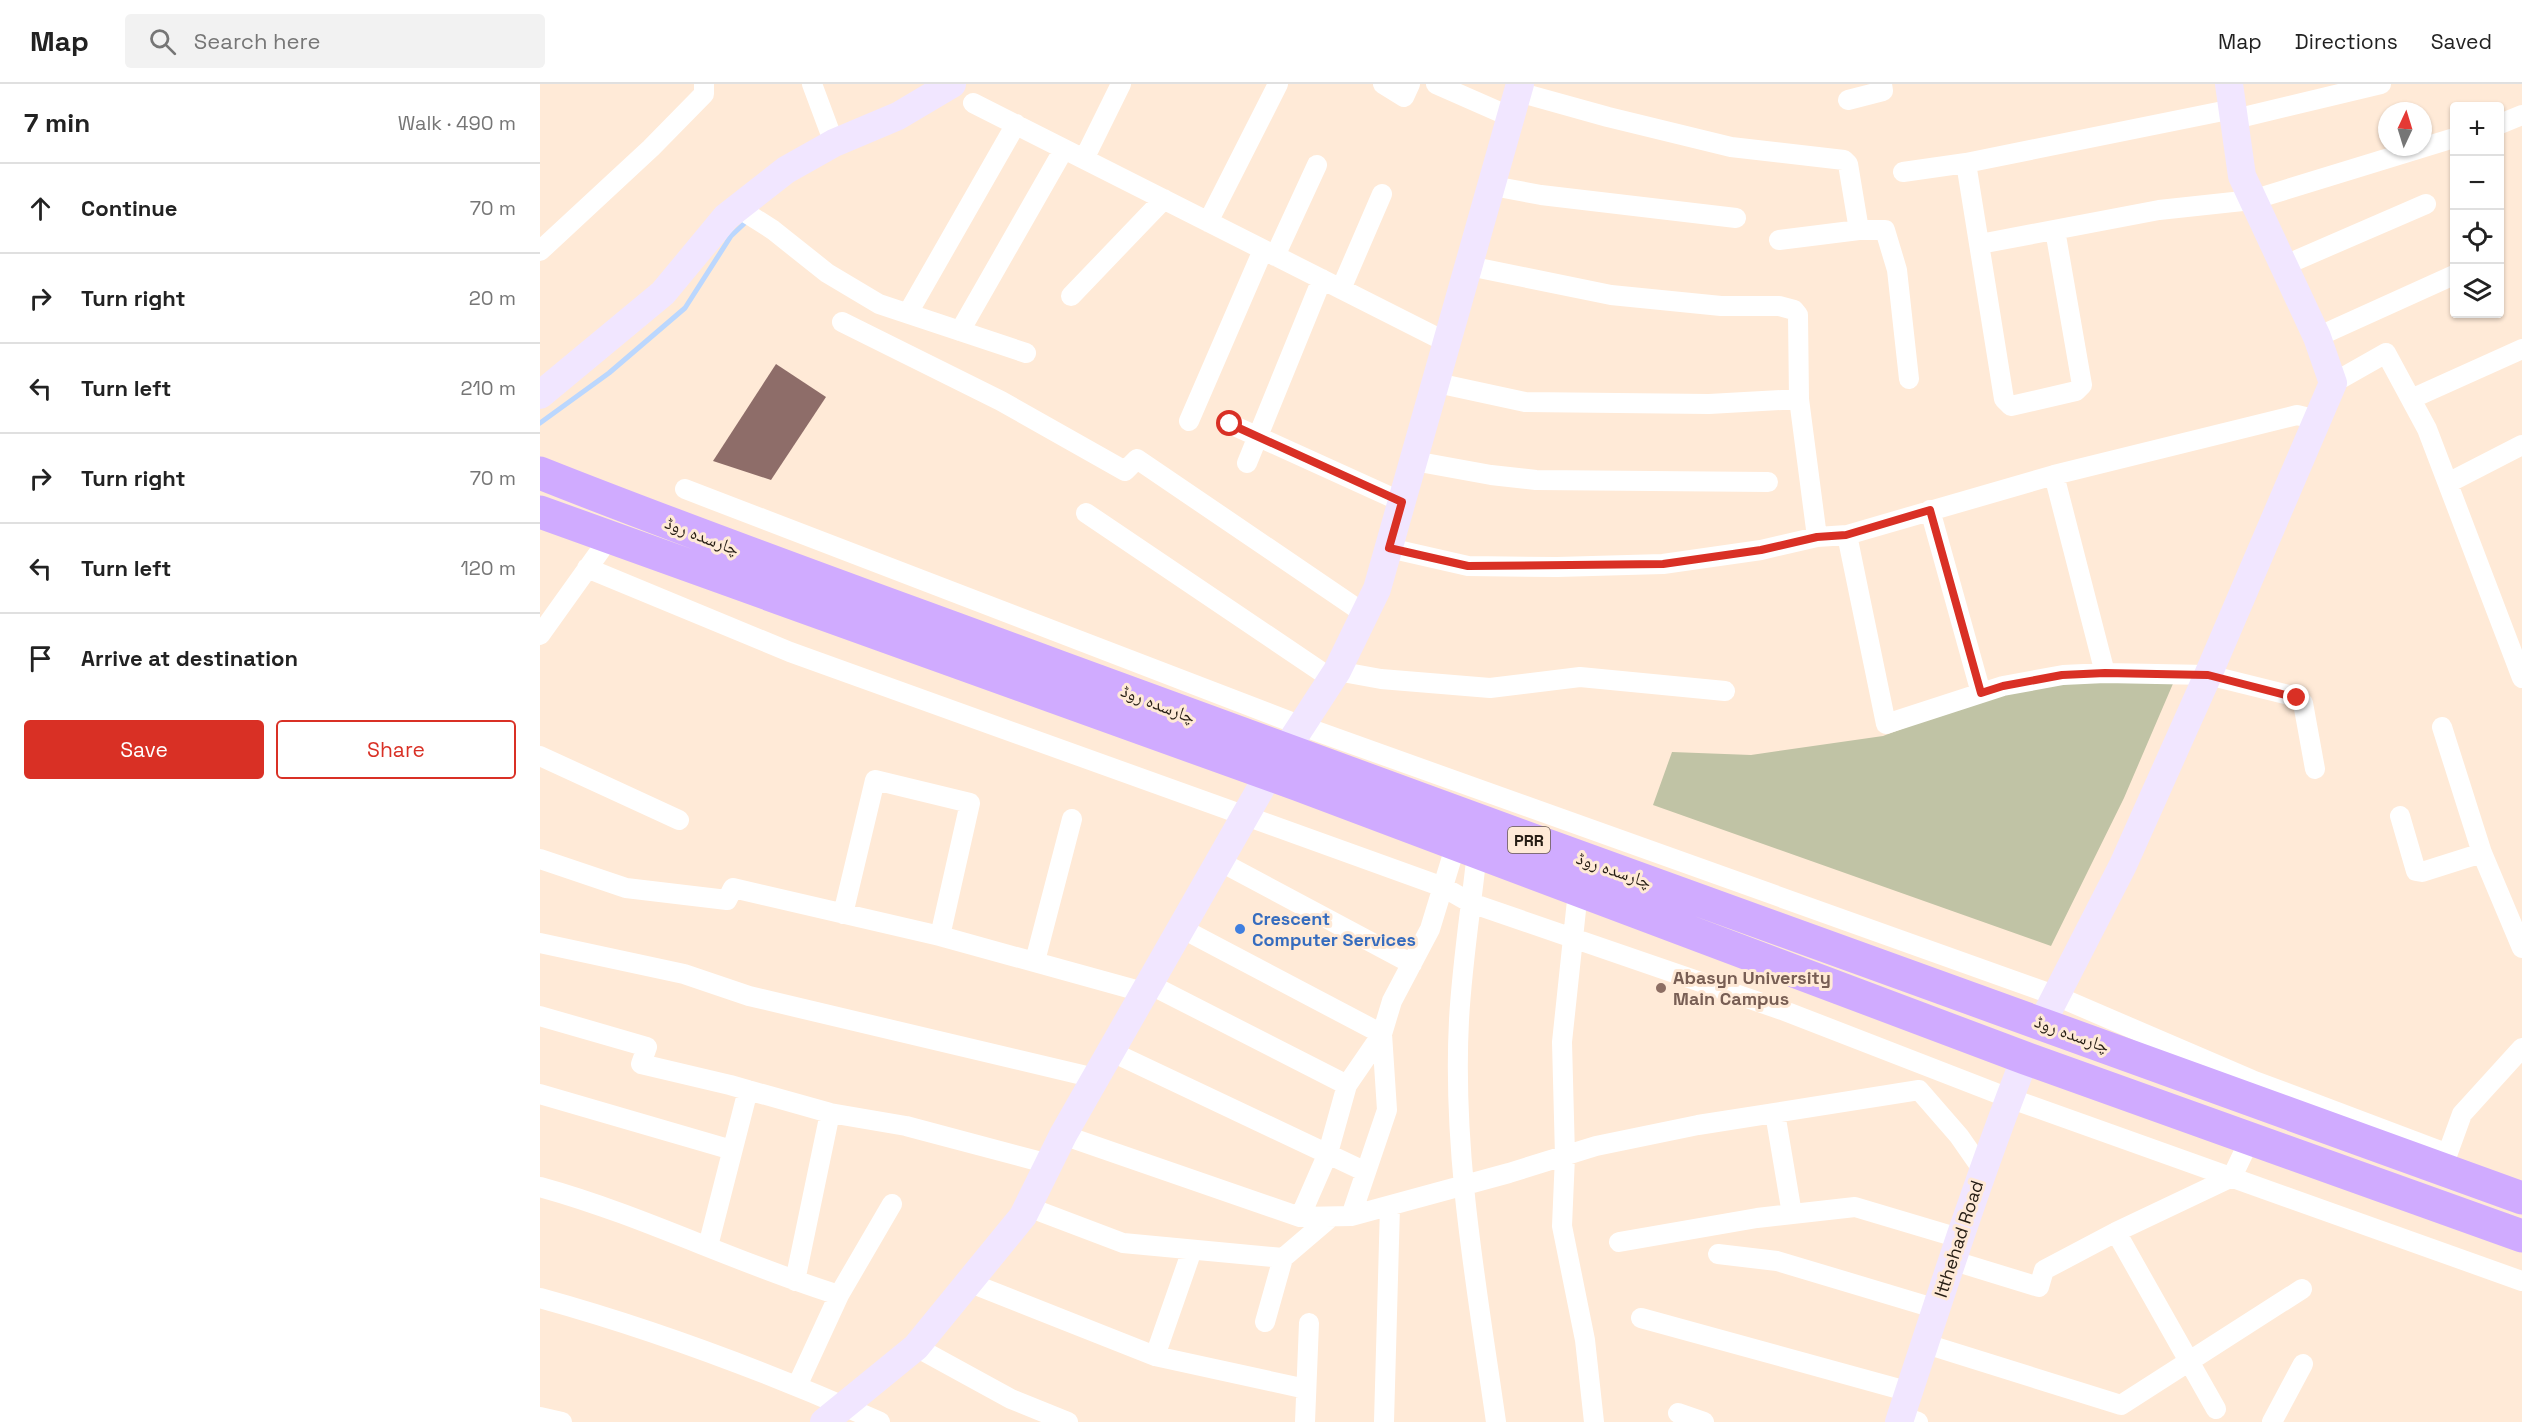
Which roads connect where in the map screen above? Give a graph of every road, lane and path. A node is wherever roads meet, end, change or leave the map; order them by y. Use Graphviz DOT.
graph roads {
  1 [pos="704,84"];
  2 [pos="812,84"];
  3 [pos="952,84"];
  4 [pos="1121,84"];
  5 [pos="1278,84"];
  6 [pos="1383,84"];
  7 [pos="1410,84"];
  8 [pos="1437,84"];
  9 [pos="1882,84"];
  10 [pos="2381,84"];
  11 [pos="1516,97"];
  12 [pos="1848,100"];
  13 [pos="973,103"];
  14 [pos="2232,104"];
  15 [pos="2522,115"];
  16 [pos="2504,122"];
  17 [pos="1016,124"];
  18 [pos="2450,139"];
  19 [pos="834,143"];
  20 [pos="1064,149"];
  21 [pos="1084,159"];
  22 [pos="1966,163"];
  23 [pos="1317,165"];
  24 [pos="1903,172"];
  25 [pos="1493,186"];
  26 [pos="1382,194"];
  27 [pos="1164,199"];
  28 [pos="2252,200"];
  29 [pos="2426,204"];
  30 [pos="739,209"];
  31 [pos="1737,218"];
  32 [pos="1208,222"];
  33 [pos="1859,230"];
  34 [pos="2055,230"];
  35 [pos="1779,240"];
  36 [pos="1980,244"];
  37 [pos="540,251"];
  38 [pos="1269,253"];
  39 [pos="2285,265"];
  40 [pos="1469,266"];
  41 [pos="2450,277"];
  42 [pos="1322,279"];
  43 [pos="1341,289"];
  44 [pos="1071,296"];
  45 [pos="908,314"];
  46 [pos="842,321"];
  47 [pos="960,331"];
  48 [pos="2317,337"];
  49 [pos="1448,343"];
  50 [pos="2522,349"];
  51 [pos="1026,353"];
  52 [pos="1909,379"];
  53 [pos="1437,383"];
  54 [pos="2332,383"];
  55 [pos="540,395"];
  56 [pos="1799,399"];
  57 [pos="2411,399"];
  58 [pos="2318,420"];
  59 [pos="1189,422"];
  60 [pos="1230,424"];
  61 [pos="1259,437"];
  62 [pos="2522,445"];
  63 [pos="1414,460"];
  64 [pos="1247,463"];
  65 [pos="540,473"];
  66 [pos="2054,475"];
  67 [pos="1768,482"];
  68 [pos="2448,483"];
  69 [pos="685,489"];
  70 [pos="1402,502"];
  71 [pos="1930,510"];
  72 [pos="1086,513"];
  73 [pos="542,516"];
  74 [pos="1846,535"];
  75 [pos="610,537"];
  76 [pos="1817,537"];
  77 [pos="1389,548"];
  78 [pos="587,568"];
  79 [pos="1365,614"];
  80 [pos="540,635"];
  81 [pos="2105,673"];
  82 [pos="1335,675"];
  83 [pos="2208,675"];
  84 [pos="2522,678"];
  85 [pos="1725,691"];
  86 [pos="1981,693"];
  87 [pos="2442,728"];
  88 [pos="1285,750"];
  89 [pos="540,756"];
  90 [pos="2315,769"];
  91 [pos="1246,815"];
  92 [pos="2400,816"];
  93 [pos="1072,819"];
  94 [pos="679,820"];
  95 [pos="1466,848"];
  96 [pos="2482,853"];
  97 [pos="540,859"];
  98 [pos="1219,861"];
  99 [pos="1443,887"];
  100 [pos="1578,891"];
  101 [pos="1471,903"];
  102 [pos="843,914"];
  103 [pos="1181,928"];
  104 [pos="940,936"];
  105 [pos="1573,936"];
  106 [pos="1810,939"];
  107 [pos="540,943"];
  108 [pos="2522,948"];
  109 [pos="1035,961"];
  110 [pos="1412,964"];
  111 [pos="1796,973"];
  112 [pos="1146,988"];
  113 [pos="2048,1009"];
  114 [pos="540,1016"];
  115 [pos="1382,1034"];
  116 [pos="2522,1048"];
  117 [pos="1110,1051"];
  118 [pos="2025,1058"];
  119 [pos="1095,1078"];
  120 [pos="1347,1085"];
  121 [pos="748,1090"];
  122 [pos="540,1094"];
  123 [pos="2009,1098"];
  124 [pos="830,1113"];
  125 [pos="1775,1113"];
  126 [pos="1063,1135"];
  127 [pos="2250,1139"];
  128 [pos="732,1150"];
  129 [pos="1328,1154"];
  130 [pos="1564,1156"];
  131 [pos="2445,1161"];
  132 [pos="1049,1164"];
  133 [pos="1982,1169"];
  134 [pos="1366,1172"];
  135 [pos="2232,1177"];
  136 [pos="2522,1180"];
  137 [pos="1462,1186"];
  138 [pos="540,1187"];
  139 [pos="2522,1198"];
  140 [pos="892,1204"];
  141 [pos="1390,1206"];
  142 [pos="1028,1207"];
  143 [pos="1792,1214"];
  144 [pos="1352,1216"];
  145 [pos="1300,1217"];
  146 [pos="1331,1217"];
  147 [pos="2116,1232"];
  148 [pos="2522,1236"];
  149 [pos="1619,1242"];
  150 [pos="708,1246"];
  151 [pos="1955,1249"];
  152 [pos="1192,1250"];
  153 [pos="1718,1254"];
  154 [pos="1283,1258"];
  155 [pos="795,1281"];
  156 [pos="2522,1281"];
  157 [pos="968,1282"];
  158 [pos="2301,1289"];
  159 [pos="840,1295"];
  160 [pos="540,1298"];
  161 [pos="1937,1309"];
  162 [pos="1641,1318"];
  163 [pos="1265,1322"];
  164 [pos="1309,1323"];
  165 [pos="1926,1344"];
  166 [pos="916,1347"];
  167 [pos="1155,1356"];
  168 [pos="2188,1361"];
  169 [pos="2303,1364"];
  170 [pos="797,1386"];
  171 [pos="1306,1389"];
  172 [pos="2216,1409"];
  173 [pos="1678,1413"];
  174 [pos="1907,1413"];
  175 [pos="2125,1413"];
  176 [pos="833,1414"];
  177 [pos="540,1417"];
  178 [pos="562,1422"];
  179 [pos="880,1422"];
  180 [pos="1068,1422"];
  181 [pos="1305,1422"];
  182 [pos="1384,1422"];
  183 [pos="1496,1422"];
  184 [pos="1594,1422"];
  185 [pos="1704,1422"];
  186 [pos="2272,1422"];
  1 -- 37 [label="street"];
  2 -- 19 [label="street"];
  3 -- 19 [label="street"];
  4 -- 21 [label="street"];
  5 -- 32 [label="street"];
  6 -- 7 [label="street"];
  8 -- 11 [label="street"];
  9 -- 12 [label="street"];
  10 -- 14 [label="street"];
  11 -- 25 [label="street"];
  11 -- 33 [label="street"];
  13 -- 17 [label="street"];
  14 -- 22 [label="street"];
  14 -- 28 [label="street"];
  15 -- 16 [label="street"];
  17 -- 20 [label="street"];
  17 -- 45 [label="street"];
  18 -- 28 [label="street"];
  19 -- 30 [label="street"];
  20 -- 21 [label="street"];
  20 -- 47 [label="street"];
  21 -- 27 [label="street"];
  22 -- 24 [label="street"];
  22 -- 36 [label="street"];
  23 -- 38 [label="street"];
  25 -- 31 [label="street"];
  25 -- 40 [label="street"];
  26 -- 43 [label="street"];
  27 -- 32 [label="street"];
  27 -- 44 [label="street"];
  28 -- 34 [label="street"];
  28 -- 39 [label="street"];
  29 -- 39 [label="street"];
  30 -- 45 [label="street"];
  30 -- 55 [label="street"];
  32 -- 38 [label="street"];
  33 -- 35 [label="street"];
  33 -- 52 [label="street"];
  34 -- 36 [label="street"];
  34 -- 36 [label="street"];
  38 -- 42 [label="street"];
  38 -- 59 [label="street"];
  39 -- 48 [label="street"];
  40 -- 49 [label="street"];
  40 -- 56 [label="street"];
  41 -- 48 [label="street"];
  42 -- 43 [label="street"];
  42 -- 61 [label="street"];
  43 -- 49 [label="street"];
  45 -- 47 [label="street"];
  46 -- 79 [label="street"];
  47 -- 51 [label="street"];
  48 -- 54 [label="street"];
  49 -- 53 [label="street"];
  50 -- 57 [label="street"];
  53 -- 56 [label="street"];
  53 -- 63 [label="street"];
  54 -- 57 [label="street"];
  54 -- 58 [label="street"];
  56 -- 76 [label="street"];
  57 -- 68 [label="street"];
  58 -- 66 [label="street"];
  58 -- 83 [label="street"];
  60 -- 61 [label="street"];
  61 -- 64 [label="street"];
  61 -- 70 [label="street"];
  62 -- 68 [label="street"];
  63 -- 67 [label="street"];
  63 -- 70 [label="street"];
  65 -- 88 [label="highway, چارسدہ روڈ / PRR"];
  66 -- 71 [label="street"];
  66 -- 81 [label="street"];
  68 -- 84 [label="street"];
  69 -- 88 [label="street"];
  70 -- 77 [label="street"];
  71 -- 74 [label="street"];
  71 -- 86 [label="street"];
  72 -- 82 [label="street"];
  73 -- 75 [label="highway, چارسدہ روڈ / PRR"];
  74 -- 76 [label="street"];
  74 -- 86 [label="street"];
  75 -- 78 [label="street"];
  75 -- 88 [label="highway, چارسدہ روڈ / PRR"];
  76 -- 77 [label="street"];
  77 -- 79 [label="street"];
  78 -- 80 [label="street"];
  78 -- 91 [label="street"];
  79 -- 82 [label="street"];
  81 -- 83 [label="street"];
  81 -- 86 [label="street"];
  82 -- 85 [label="street"];
  82 -- 88 [label="street"];
  83 -- 90 [label="street"];
  83 -- 113 [label="street"];
  87 -- 96 [label="street"];
  88 -- 91 [label="street"];
  88 -- 95 [label="highway, چارسدہ روڈ / PRR"];
  88 -- 106 [label="highway, چارسدہ روڈ / PRR"];
  88 -- 113 [label="street"];
  89 -- 94 [label="street"];
  91 -- 98 [label="street"];
  91 -- 99 [label="street"];
  92 -- 96 [label="street"];
  93 -- 109 [label="street"];
  95 -- 99 [label="street"];
  95 -- 100 [label="highway, چارسدہ روڈ / PRR"];
  95 -- 101 [label="street"];
  96 -- 108 [label="street"];
  97 -- 102 [label="street"];
  98 -- 103 [label="street"];
  98 -- 110 [label="street"];
  99 -- 101 [label="street"];
  99 -- 110 [label="street"];
  100 -- 105 [label="street"];
  100 -- 111 [label="highway, چارسدہ روڈ / PRR"];
  101 -- 105 [label="street"];
  101 -- 137 [label="street"];
  102 -- 104 [label="street"];
  102 -- 104 [label="street"];
  103 -- 112 [label="street"];
  103 -- 115 [label="street"];
  104 -- 109 [label="street"];
  105 -- 123 [label="street"];
  105 -- 130 [label="street"];
  106 -- 111 [label="highway"];
  106 -- 113 [label="highway, چارسدہ روڈ / PRR"];
  107 -- 119 [label="street"];
  109 -- 112 [label="street"];
  110 -- 115 [label="street"];
  111 -- 118 [label="highway, چارسدہ روڈ / PRR"];
  112 -- 117 [label="street"];
  112 -- 120 [label="street"];
  113 -- 131 [label="highway, چارسدہ روڈ / PRR"];
  114 -- 121 [label="street"];
  115 -- 120 [label="street"];
  115 -- 134 [label="street"];
  116 -- 131 [label="street"];
  117 -- 119 [label="street"];
  117 -- 129 [label="street"];
  118 -- 123 [label="street, Itthehad Road"];
  118 -- 127 [label="highway, چارسدہ روڈ / PRR"];
  119 -- 126 [label="street"];
  120 -- 129 [label="street"];
  121 -- 124 [label="street"];
  121 -- 128 [label="street"];
  122 -- 128 [label="street"];
  123 -- 133 [label="street, Itthehad Road"];
  123 -- 135 [label="street"];
  124 -- 132 [label="street"];
  124 -- 155 [label="street"];
  125 -- 130 [label="street"];
  125 -- 133 [label="street"];
  125 -- 143 [label="street"];
  126 -- 132 [label="street"];
  126 -- 145 [label="street"];
  127 -- 135 [label="street"];
  127 -- 148 [label="highway, چارسدہ روڈ / PRR"];
  128 -- 150 [label="street"];
  129 -- 134 [label="street"];
  129 -- 145 [label="street"];
  130 -- 137 [label="street"];
  130 -- 184 [label="street"];
  131 -- 136 [label="street"];
  131 -- 139 [label="highway, چارسدہ روڈ / PRR"];
  132 -- 142 [label="street"];
  133 -- 151 [label="street, Itthehad Road"];
  134 -- 144 [label="street"];
  135 -- 147 [label="street"];
  135 -- 156 [label="street"];
  137 -- 141 [label="street"];
  137 -- 183 [label="street"];
  138 -- 150 [label="street"];
  140 -- 159 [label="street"];
  141 -- 144 [label="street"];
  141 -- 182 [label="street"];
  142 -- 152 [label="street"];
  142 -- 157 [label="street"];
  143 -- 149 [label="street"];
  143 -- 151 [label="street"];
  144 -- 146 [label="street"];
  145 -- 146 [label="street"];
  146 -- 154 [label="street"];
  147 -- 151 [label="street"];
  147 -- 168 [label="street"];
  150 -- 155 [label="street"];
  151 -- 161 [label="street, Itthehad Road"];
  152 -- 154 [label="street"];
  152 -- 167 [label="street"];
  153 -- 161 [label="street"];
  154 -- 163 [label="street"];
  155 -- 159 [label="street"];
  157 -- 166 [label="street"];
  157 -- 167 [label="street"];
  158 -- 168 [label="street"];
  159 -- 170 [label="street"];
  160 -- 170 [label="street"];
  161 -- 165 [label="street, Itthehad Road"];
  162 -- 174 [label="street"];
  164 -- 171 [label="street"];
  165 -- 174 [label="street, Itthehad Road"];
  165 -- 175 [label="street"];
  166 -- 176 [label="street"];
  166 -- 180 [label="street"];
  167 -- 171 [label="street"];
  168 -- 172 [label="street"];
  168 -- 175 [label="street"];
  169 -- 186 [label="street"];
  170 -- 176 [label="street"];
  171 -- 181 [label="street"];
  173 -- 185 [label="street"];
  176 -- 179 [label="street"];
  177 -- 178 [label="street"];
}
